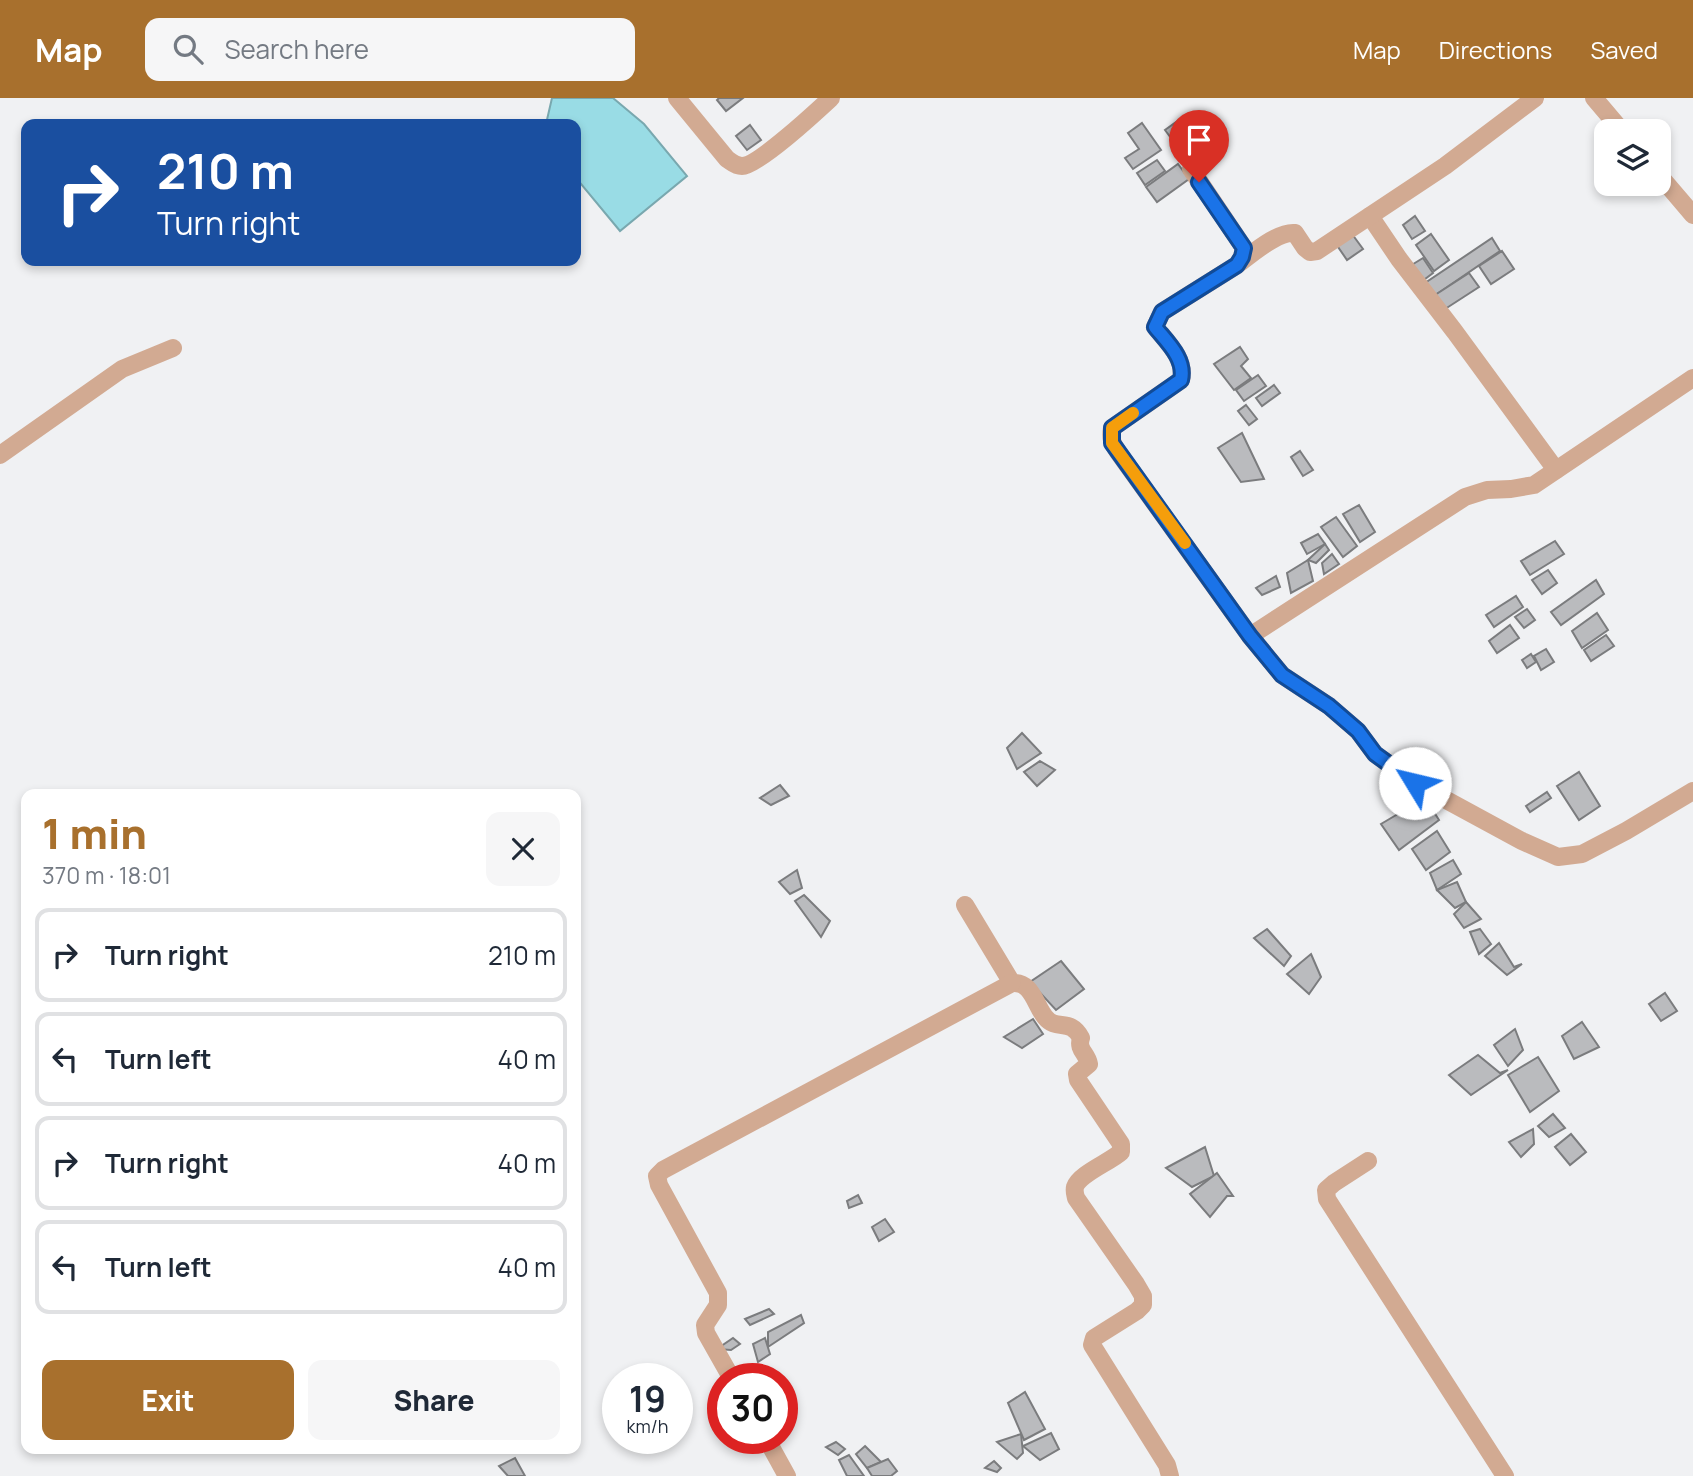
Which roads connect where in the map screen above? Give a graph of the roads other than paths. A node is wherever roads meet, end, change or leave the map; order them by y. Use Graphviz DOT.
graph roads {
  1 [pos="677,98"];
  2 [pos="831,98"];
  3 [pos="1535,98"];
  4 [pos="1594,98"];
  5 [pos="1612,119"];
  6 [pos="1191,169"];
  7 [pos="1671,189"];
  8 [pos="1693,215"];
  9 [pos="1370,216"];
  10 [pos="1237,265"];
  11 [pos="173,348"];
  12 [pos="1693,377"];
  13 [pos="0,455"];
  14 [pos="1556,470"];
  15 [pos="1250,636"];
  16 [pos="1693,791"];
  17 [pos="965,905"];
  18 [pos="1012,983"];
  19 [pos="1368,1161"];
  20 [pos="723,1363"];
  21 [pos="775,1454"];
  22 [pos="787,1476"];
  23 [pos="1170,1476"];
  24 [pos="1504,1476"];
  1 -- 2 [label="street"];
  3 -- 9 [label="street"];
  4 -- 5 [label="street"];
  6 -- 10 [label="street"];
  7 -- 8 [label="street"];
  9 -- 10 [label="street"];
  9 -- 14 [label="street"];
  10 -- 15 [label="street"];
  11 -- 13 [label="street"];
  12 -- 14 [label="street"];
  14 -- 15 [label="street"];
  15 -- 16 [label="street"];
  17 -- 18 [label="street"];
  18 -- 20 [label="street"];
  18 -- 23 [label="street"];
  19 -- 24 [label="street"];
  21 -- 22 [label="street"];
}
